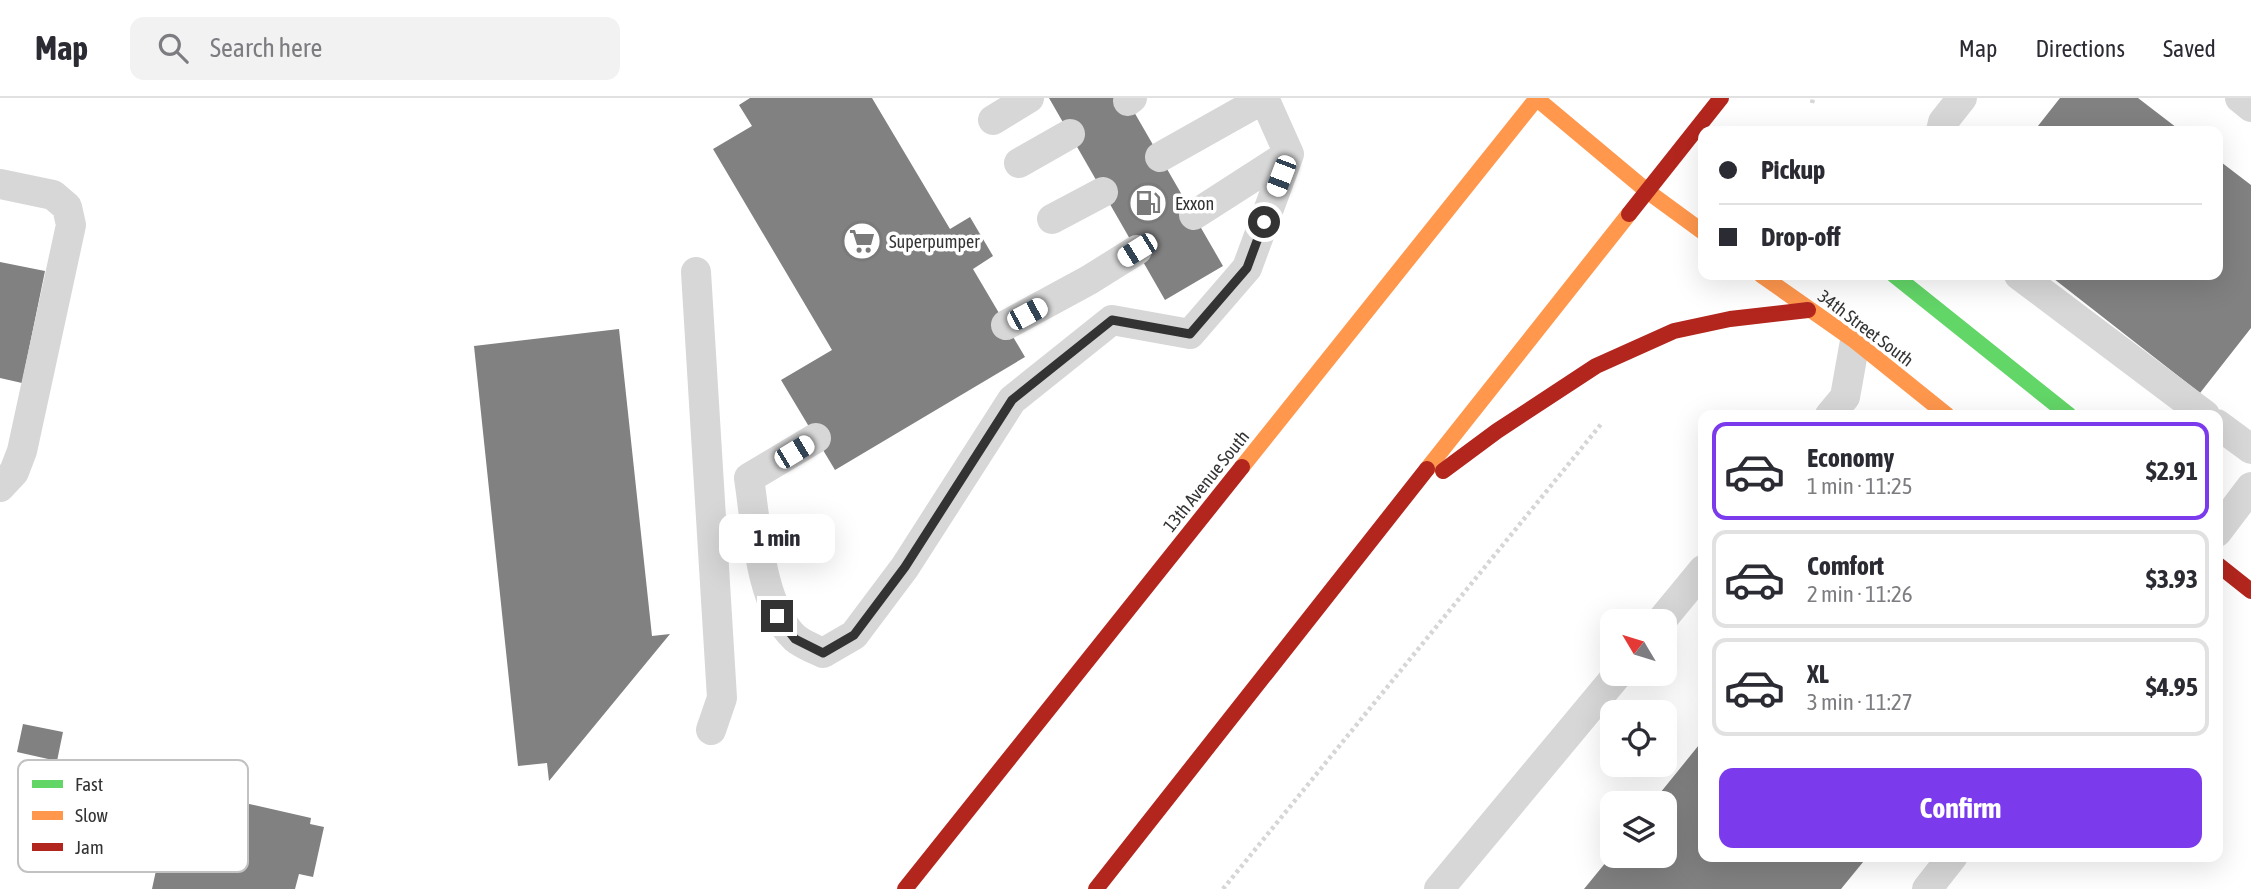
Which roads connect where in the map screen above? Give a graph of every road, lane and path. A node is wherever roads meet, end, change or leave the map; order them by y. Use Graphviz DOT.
graph roads {
  1 [pos="1029,98"];
  2 [pos="1265,98"];
  3 [pos="1537,98"];
  4 [pos="1721,98"];
  5 [pos="1962,98"];
  6 [pos="2240,98"];
  7 [pos="1690,105"];
  8 [pos="2251,107"];
  9 [pos="1704,118"];
  10 [pos="993,120"];
  11 [pos="1713,126"];
  12 [pos="1942,126"];
  13 [pos="1070,134"];
  14 [pos="1289,154"];
  15 [pos="1160,157"];
  16 [pos="1019,163"];
  17 [pos="0,184"];
  18 [pos="1647,191"];
  19 [pos="1102,192"];
  20 [pos="1194,215"];
  21 [pos="1052,219"];
  22 [pos="1698,228"];
  23 [pos="1137,250"];
  24 [pos="696,272"];
  25 [pos="1089,280"];
  26 [pos="1768,280"];
  27 [pos="1900,280"];
  28 [pos="2027,280"];
  29 [pos="1808,310"];
  30 [pos="1112,320"];
  31 [pos="1006,325"];
  32 [pos="1855,341"];
  33 [pos="1834,410"];
  34 [pos="1941,410"];
  35 [pos="2063,410"];
  36 [pos="2198,410"];
  37 [pos="1606,417"];
  38 [pos="2223,428"];
  39 [pos="816,438"];
  40 [pos="2251,449"];
  41 [pos="0,486"];
  42 [pos="2251,487"];
  43 [pos="1402,501"];
  44 [pos="2223,523"];
  45 [pos="2223,569"];
  46 [pos="1698,576"];
  47 [pos="2251,591"];
  48 [pos="1671,609"];
  49 [pos="1608,686"];
  50 [pos="711,730"];
  51 [pos="1948,862"];
  52 [pos="905,889"];
  53 [pos="1096,889"];
  54 [pos="1223,889"];
  55 [pos="1439,889"];
  56 [pos="1927,889"];
  1 -- 10 [label="lane"];
  2 -- 14 [label="lane"];
  2 -- 15 [label="lane"];
  3 -- 18 [label="main road"];
  3 -- 52 [label="main road, 13th Avenue South"];
  4 -- 9 [label="main road"];
  5 -- 12 [label="lane"];
  6 -- 8 [label="lane"];
  7 -- 9 [label="main road"];
  9 -- 11 [label="main road"];
  9 -- 18 [label="main road"];
  13 -- 16 [label="lane"];
  14 -- 20 [label="lane"];
  14 -- 30 [label="lane"];
  17 -- 41 [label="lane"];
  18 -- 22 [label="main road"];
  18 -- 43 [label="main road"];
  19 -- 21 [label="lane"];
  23 -- 25 [label="lane"];
  24 -- 50 [label="lane"];
  25 -- 30 [label="lane"];
  25 -- 31 [label="lane"];
  26 -- 29 [label="main road, 34th Street South"];
  27 -- 35 [label="main road"];
  28 -- 36 [label="lane"];
  29 -- 32 [label="main road, 34th Street South"];
  29 -- 43 [label="main road"];
  30 -- 39 [label="lane"];
  32 -- 33 [label="lane"];
  32 -- 34 [label="main road, 34th Street South"];
  37 -- 54 [label="path"];
  38 -- 40 [label="lane"];
  42 -- 44 [label="lane"];
  43 -- 53 [label="main road"];
  45 -- 47 [label="main road"];
  46 -- 48 [label="lane"];
  49 -- 55 [label="lane"];
  51 -- 56 [label="lane"];
}
